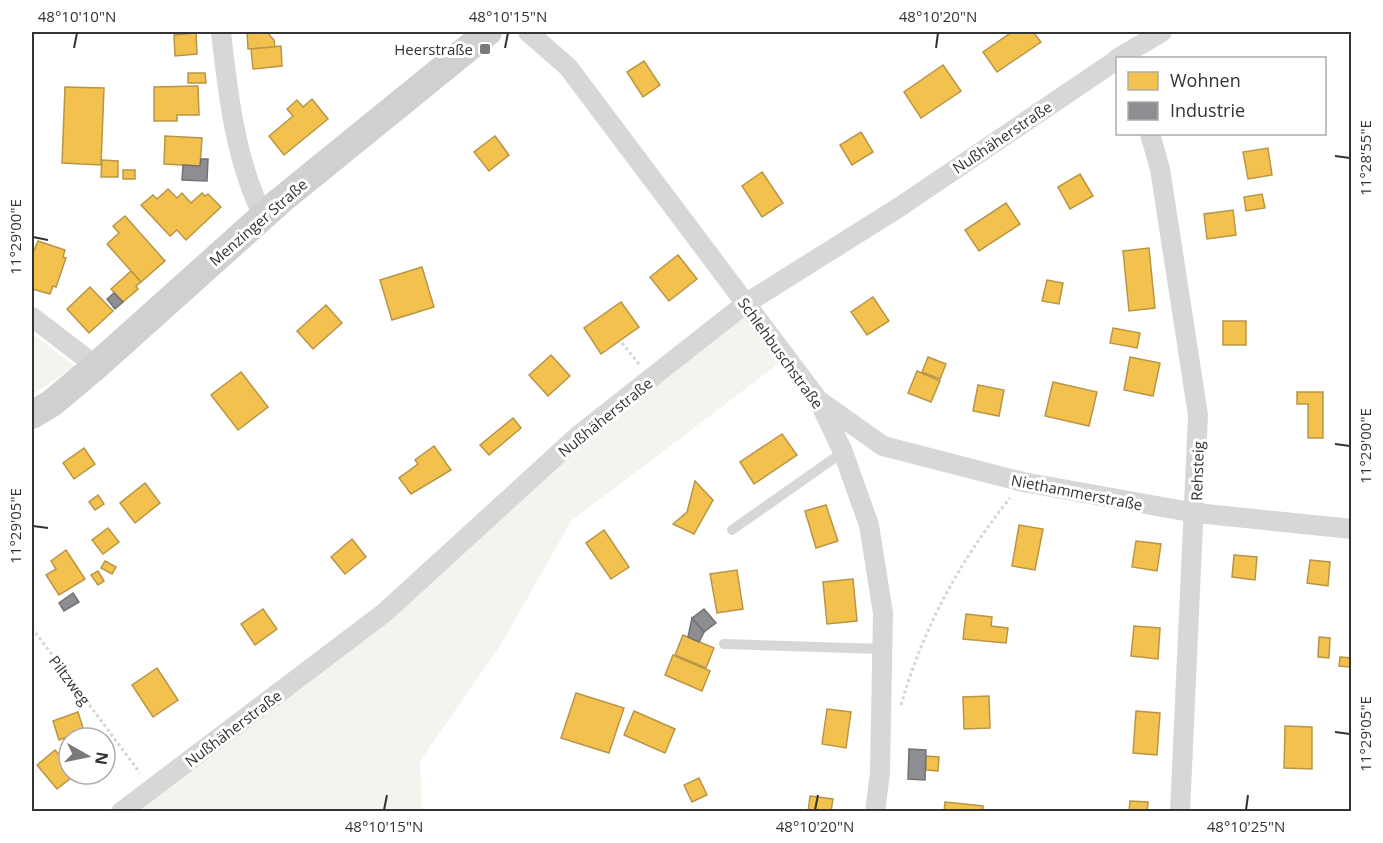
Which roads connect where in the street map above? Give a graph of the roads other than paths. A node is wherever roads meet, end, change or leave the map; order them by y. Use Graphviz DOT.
graph roads {
  1 [pos="221,32"];
  2 [pos="488,32"];
  3 [pos="528,32"];
  4 [pos="1162,32"];
  5 [pos="1123,57"];
  6 [pos="1116,62"];
  7 [pos="1150,135"];
  8 [pos="263,216"];
  9 [pos="745,304"];
  10 [pos="32,317"];
  11 [pos="96,366"];
  12 [pos="819,401"];
  13 [pos="32,415"];
  14 [pos="843,452"];
  15 [pos="1196,513"];
  16 [pos="732,530"];
  17 [pos="1352,530"];
  18 [pos="724,644"];
  19 [pos="883,649"];
  20 [pos="121,812"];
  21 [pos="875,812"];
  22 [pos="1180,812"];
  1 -- 8 [label="street"];
  2 -- 8 [label="street, Menzinger Straße"];
  3 -- 9 [label="street, Schlehbuschstraße"];
  4 -- 5 [label="street, Nußhäherstraße"];
  6 -- 9 [label="street, Nußhäherstraße"];
  7 -- 15 [label="street, Rehsteig"];
  8 -- 11 [label="street, Menzinger Straße"];
  9 -- 12 [label="street, Schlehbuschstraße"];
  9 -- 20 [label="street, Nußhäherstraße"];
  10 -- 11 [label="street"];
  11 -- 13 [label="street, Menzinger Straße"];
  12 -- 14 [label="street, Schlehbuschstraße"];
  12 -- 15 [label="street, Niethammerstraße"];
  14 -- 16 [label="lane"];
  14 -- 19 [label="street, Schlehbuschstraße"];
  15 -- 17 [label="street, Niethammerstraße"];
  15 -- 22 [label="street, Rehsteig"];
  18 -- 19 [label="lane"];
  19 -- 21 [label="street, Schlehbuschstraße"];
}
